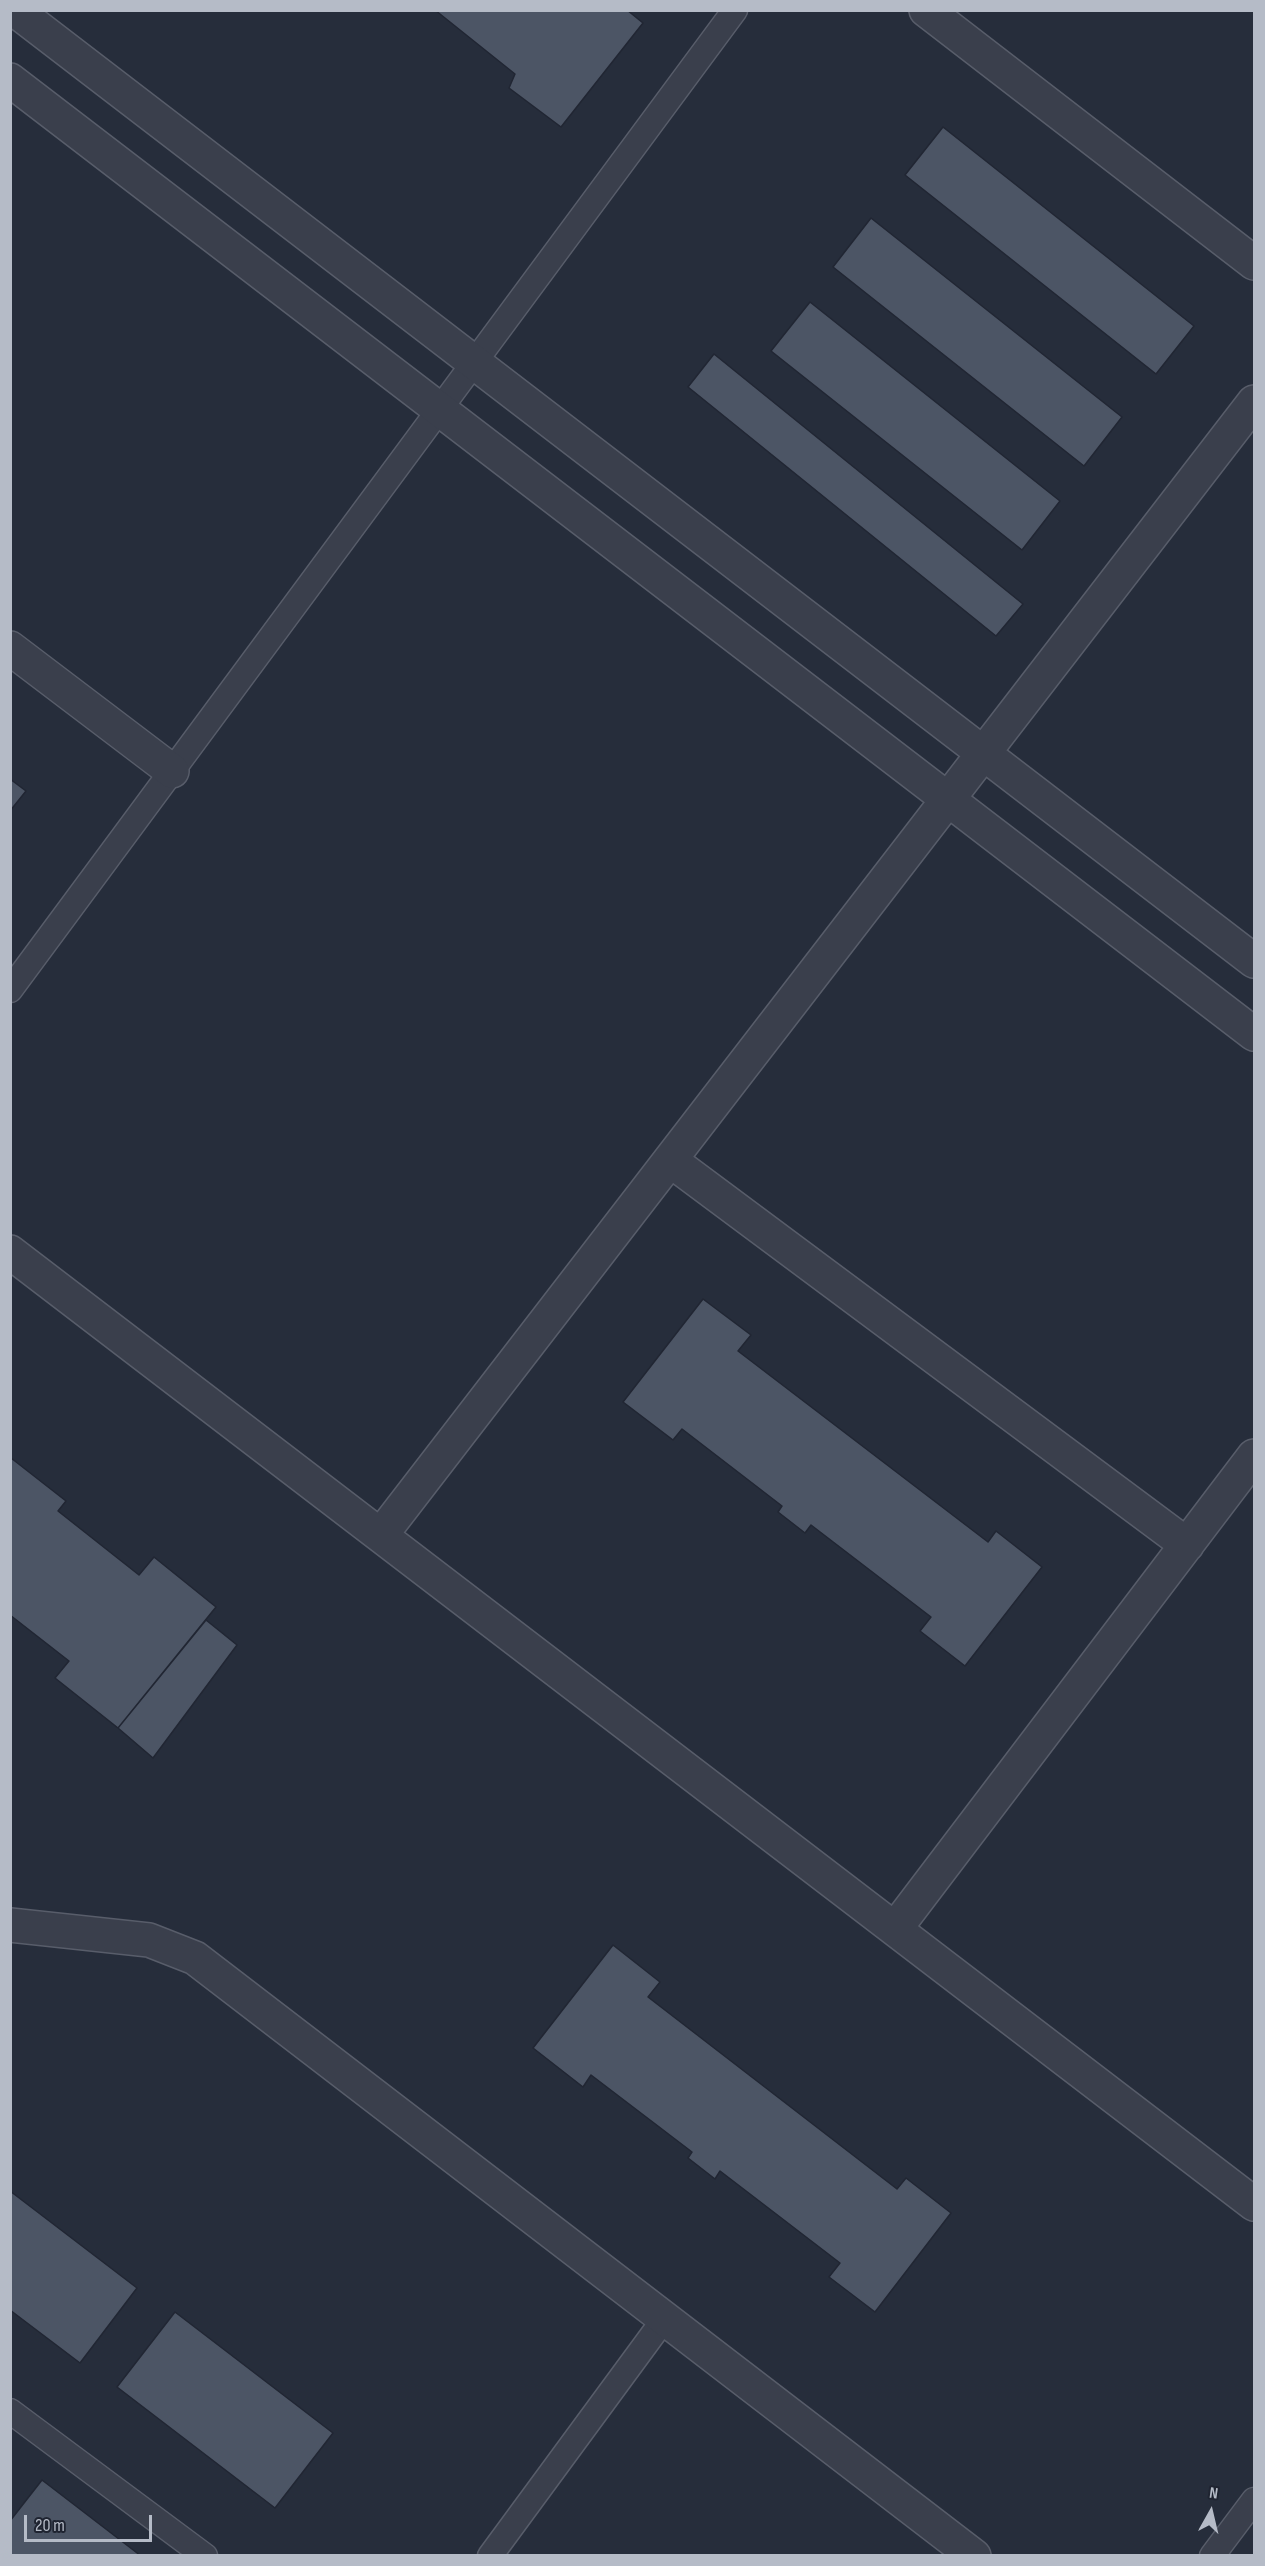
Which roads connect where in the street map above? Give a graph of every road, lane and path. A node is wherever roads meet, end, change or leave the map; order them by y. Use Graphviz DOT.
graph roads {
  1 [pos="15,10"];
  2 [pos="735,10"];
  3 [pos="926,10"];
  4 [pos="10,80"];
  5 [pos="1254,263"];
  6 [pos="474,363"];
  7 [pos="1254,402"];
  8 [pos="440,409"];
  9 [pos="10,648"];
  10 [pos="984,753"];
  11 [pos="172,771"];
  12 [pos="948,799"];
  13 [pos="1254,961"];
  14 [pos="10,990"];
  15 [pos="1254,1034"];
  16 [pos="670,1160"];
  17 [pos="10,1252"];
  18 [pos="1254,1456"];
  19 [pos="381,1535"];
  20 [pos="1187,1545"];
  21 [pos="10,1911"];
  22 [pos="10,1925"];
  23 [pos="896,1929"];
  24 [pos="46,1931"];
  25 [pos="1254,2204"];
  26 [pos="664,2318"];
  27 [pos="10,2411"];
  28 [pos="1254,2500"];
  29 [pos="205,2556"];
  30 [pos="490,2556"];
  31 [pos="974,2556"];
  32 [pos="1212,2556"];
  1 -- 6 [label="street"];
  2 -- 6 [label="lane"];
  3 -- 5 [label="street"];
  4 -- 8 [label="street"];
  6 -- 8 [label="lane"];
  6 -- 10 [label="street"];
  7 -- 10 [label="street"];
  8 -- 11 [label="lane"];
  8 -- 12 [label="street"];
  9 -- 11 [label="street"];
  10 -- 12 [label="street"];
  10 -- 13 [label="street"];
  11 -- 14 [label="lane"];
  12 -- 15 [label="street"];
  12 -- 16 [label="street"];
  16 -- 19 [label="street"];
  16 -- 20 [label="street"];
  17 -- 19 [label="street"];
  18 -- 20 [label="street"];
  19 -- 23 [label="street"];
  20 -- 23 [label="street"];
  21 -- 24 [label="street"];
  22 -- 24 [label="street"];
  23 -- 25 [label="street"];
  24 -- 26 [label="street"];
  26 -- 30 [label="lane"];
  26 -- 31 [label="street"];
  27 -- 29 [label="lane"];
  28 -- 32 [label="lane"];
}
